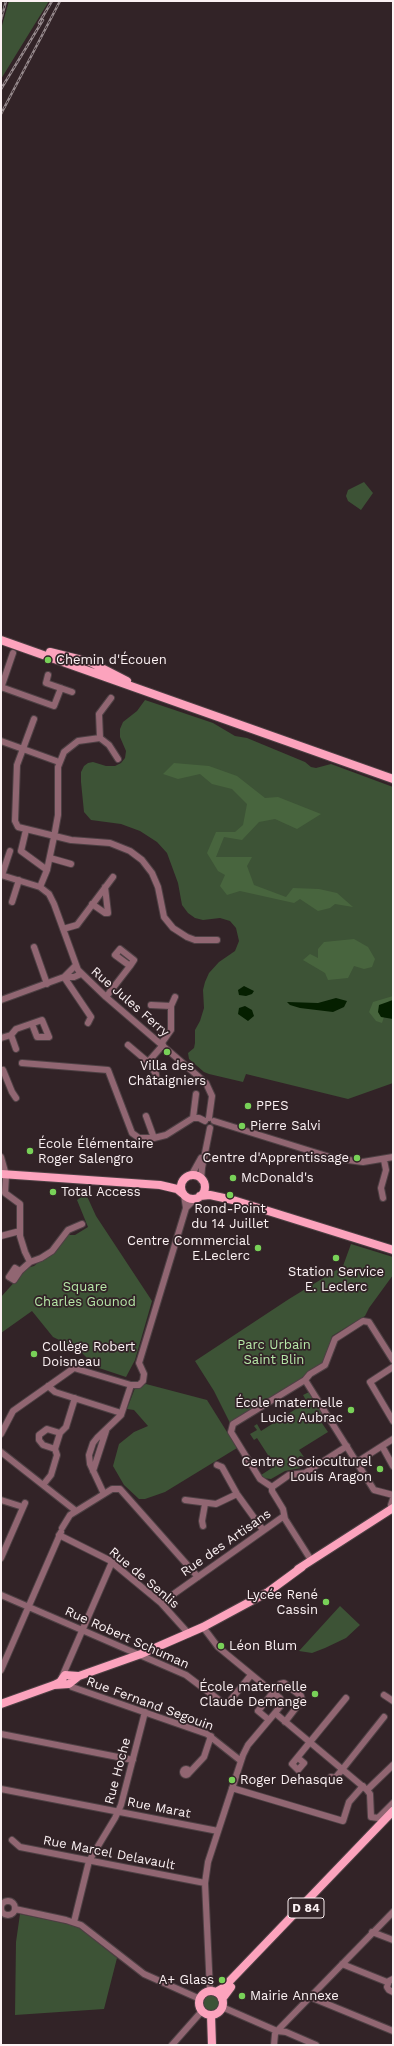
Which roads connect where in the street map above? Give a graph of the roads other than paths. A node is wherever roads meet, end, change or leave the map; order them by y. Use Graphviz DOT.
graph roads {
  1 [pos="1,635"];
  2 [pos="1,640"];
  3 [pos="13,653"];
  4 [pos="48,675"];
  5 [pos="1,687"];
  6 [pos="61,688"];
  7 [pos="72,692"];
  8 [pos="158,696"];
  9 [pos="111,698"];
  10 [pos="34,720"];
  11 [pos="100,738"];
  12 [pos="1,741"];
  13 [pos="23,748"];
  14 [pos="118,759"];
  15 [pos="59,762"];
  16 [pos="393,779"];
  17 [pos="26,830"];
  18 [pos="54,837"];
  19 [pos="10,851"];
  20 [pos="50,858"];
  21 [pos="71,864"];
  22 [pos="47,870"];
  23 [pos="1,875"];
  24 [pos="112,877"];
  25 [pos="19,880"];
  26 [pos="40,887"];
  27 [pos="105,887"];
  28 [pos="12,902"];
  29 [pos="92,904"];
  30 [pos="63,929"];
  31 [pos="218,940"];
  32 [pos="34,947"];
  33 [pos="75,966"];
  34 [pos="130,966"];
  35 [pos="81,974"];
  36 [pos="64,977"];
  37 [pos="47,984"];
  38 [pos="106,997"];
  39 [pos="175,997"];
  40 [pos="1,1000"];
  41 [pos="151,1005"];
  42 [pos="170,1006"];
  43 [pos="88,1022"];
  44 [pos="32,1024"];
  45 [pos="11,1035"];
  46 [pos="1,1038"];
  47 [pos="128,1045"];
  48 [pos="162,1045"];
  49 [pos="16,1050"];
  50 [pos="148,1062"];
  51 [pos="22,1063"];
  52 [pos="1,1071"];
  53 [pos="157,1082"];
  54 [pos="196,1094"];
  55 [pos="16,1098"];
  56 [pos="146,1116"];
  57 [pos="193,1118"];
  58 [pos="210,1120"];
  59 [pos="154,1138"];
  60 [pos="204,1152"];
  61 [pos="1,1157"];
  62 [pos="393,1157"];
  63 [pos="384,1160"];
  64 [pos="4,1175"];
  65 [pos="191,1176"];
  66 [pos="183,1181"];
  67 [pos="203,1182"];
  68 [pos="160,1185"];
  69 [pos="3,1193"];
  70 [pos="183,1194"];
  71 [pos="198,1197"];
  72 [pos="225,1198"];
  73 [pos="383,1198"];
  74 [pos="186,1208"];
  75 [pos="82,1224"];
  76 [pos="20,1231"];
  77 [pos="1,1236"];
  78 [pos="393,1250"];
  79 [pos="30,1262"];
  80 [pos="20,1271"];
  81 [pos="393,1360"];
  82 [pos="393,1367"];
  83 [pos="306,1380"];
  84 [pos="131,1385"];
  85 [pos="48,1386"];
  86 [pos="75,1398"];
  87 [pos="121,1415"];
  88 [pos="393,1421"];
  89 [pos="60,1433"];
  90 [pos="1,1434"];
  91 [pos="393,1439"];
  92 [pos="347,1446"];
  93 [pos="382,1446"];
  94 [pos="55,1449"];
  95 [pos="1,1452"];
  96 [pos="357,1462"];
  97 [pos="217,1465"];
  98 [pos="393,1466"];
  99 [pos="44,1485"];
  100 [pos="272,1487"];
  101 [pos="104,1494"];
  102 [pos="237,1494"];
  103 [pos="393,1495"];
  104 [pos="393,1499"];
  105 [pos="1,1500"];
  106 [pos="185,1500"];
  107 [pos="205,1504"];
  108 [pos="392,1510"];
  109 [pos="76,1511"];
  110 [pos="284,1516"];
  111 [pos="203,1526"];
  112 [pos="263,1530"];
  113 [pos="61,1531"];
  114 [pos="1,1558"];
  115 [pos="311,1560"];
  116 [pos="112,1562"];
  117 [pos="198,1576"];
  118 [pos="1,1595"];
  119 [pos="161,1603"];
  120 [pos="28,1607"];
  121 [pos="203,1627"];
  122 [pos="82,1629"];
  123 [pos="189,1634"];
  124 [pos="141,1654"];
  125 [pos="1,1670"];
  126 [pos="251,1675"];
  127 [pos="67,1678"];
  128 [pos="273,1692"];
  129 [pos="384,1695"];
  130 [pos="346,1698"];
  131 [pos="393,1701"];
  132 [pos="1,1704"];
  133 [pos="145,1712"];
  134 [pos="275,1713"];
  135 [pos="384,1718"];
  136 [pos="269,1720"];
  137 [pos="285,1722"];
  138 [pos="1,1734"];
  139 [pos="211,1736"];
  140 [pos="310,1743"];
  141 [pos="298,1758"];
  142 [pos="133,1760"];
  143 [pos="241,1761"];
  144 [pos="393,1765"];
  145 [pos="342,1770"];
  146 [pos="190,1773"];
  147 [pos="331,1777"];
  148 [pos="232,1788"];
  149 [pos="365,1788"];
  150 [pos="1,1789"];
  151 [pos="393,1803"];
  152 [pos="393,1811"];
  153 [pos="118,1812"];
  154 [pos="393,1819"];
  155 [pos="218,1831"];
  156 [pos="12,1840"];
  157 [pos="89,1861"];
  158 [pos="205,1883"];
  159 [pos="1,1907"];
  160 [pos="15,1909"];
  161 [pos="393,1912"];
  162 [pos="74,1922"];
  163 [pos="372,1932"];
  164 [pos="393,1940"];
  165 [pos="342,1964"];
  166 [pos="390,1981"];
  167 [pos="213,1992"];
  168 [pos="393,1992"];
  169 [pos="310,1997"];
  170 [pos="200,1998"];
  171 [pos="222,2003"];
  172 [pos="200,2013"];
  173 [pos="211,2014"];
  174 [pos="278,2031"];
  175 [pos="393,2031"];
  176 [pos="168,2045"];
  177 [pos="172,2045"];
  178 [pos="212,2045"];
  179 [pos="274,2045"];
  180 [pos="316,2045"];
  1 -- 8 [label="main road"];
  2 -- 8 [label="main road"];
  3 -- 5 [label="street"];
  4 -- 6 [label="street"];
  5 -- 6 [label="street"];
  6 -- 7 [label="street"];
  8 -- 16 [label="main road"];
  9 -- 11 [label="street"];
  10 -- 13 [label="street"];
  11 -- 14 [label="street"];
  11 -- 15 [label="street"];
  12 -- 13 [label="street"];
  13 -- 15 [label="street"];
  13 -- 17 [label="street"];
  15 -- 18 [label="street"];
  17 -- 18 [label="street"];
  17 -- 22 [label="street"];
  18 -- 20 [label="street"];
  18 -- 31 [label="street"];
  19 -- 23 [label="street"];
  20 -- 21 [label="street"];
  20 -- 22 [label="street"];
  22 -- 26 [label="street"];
  23 -- 25 [label="street, Rue Jules Ferry"];
  24 -- 27 [label="street"];
  25 -- 26 [label="street, Rue Jules Ferry"];
  25 -- 28 [label="street"];
  26 -- 30 [label="street, Rue Jules Ferry"];
  27 -- 29 [label="street"];
  27 -- 29 [label="street"];
  29 -- 30 [label="street"];
  30 -- 33 [label="street, Rue Jules Ferry"];
  32 -- 37 [label="street"];
  33 -- 35 [label="street, Rue Jules Ferry"];
  33 -- 36 [label="street"];
  34 -- 38 [label="street"];
  35 -- 36 [label="street"];
  35 -- 38 [label="street, Rue Jules Ferry"];
  36 -- 37 [label="street"];
  36 -- 43 [label="street"];
  37 -- 40 [label="street"];
  38 -- 48 [label="street, Rue Jules Ferry"];
  39 -- 42 [label="street"];
  41 -- 42 [label="street"];
  42 -- 48 [label="street"];
  44 -- 45 [label="street"];
  45 -- 46 [label="street"];
  45 -- 49 [label="street"];
  47 -- 50 [label="street"];
  48 -- 50 [label="street"];
  48 -- 58 [label="street, Rue Jules Ferry"];
  50 -- 53 [label="street"];
  51 -- 59 [label="street"];
  52 -- 55 [label="street"];
  54 -- 57 [label="street"];
  56 -- 59 [label="street"];
  57 -- 58 [label="street"];
  57 -- 59 [label="street"];
  58 -- 60 [label="street"];
  58 -- 63 [label="street"];
  60 -- 65 [label="street"];
  60 -- 67 [label="street"];
  61 -- 64 [label="street"];
  62 -- 63 [label="street"];
  63 -- 73 [label="street"];
  64 -- 68 [label="main road"];
  64 -- 69 [label="street"];
  65 -- 66 [label="main road"];
  65 -- 67 [label="main road"];
  66 -- 68 [label="main road"];
  66 -- 70 [label="main road"];
  67 -- 71 [label="main road"];
  67 -- 72 [label="main road"];
  68 -- 70 [label="main road"];
  69 -- 76 [label="street"];
  70 -- 71 [label="main road"];
  70 -- 74 [label="street"];
  71 -- 72 [label="main road"];
  71 -- 74 [label="street"];
  72 -- 78 [label="main road"];
  74 -- 84 [label="street"];
  75 -- 79 [label="street"];
  76 -- 77 [label="street"];
  76 -- 79 [label="street"];
  79 -- 80 [label="street"];
  81 -- 83 [label="street"];
  82 -- 88 [label="street"];
  83 -- 92 [label="street"];
  83 -- 100 [label="street"];
  84 -- 85 [label="street"];
  84 -- 87 [label="street"];
  85 -- 86 [label="street"];
  85 -- 90 [label="street"];
  86 -- 87 [label="street"];
  86 -- 89 [label="street"];
  87 -- 101 [label="street"];
  89 -- 94 [label="street"];
  89 -- 94 [label="street"];
  91 -- 93 [label="street"];
  92 -- 96 [label="street"];
  92 -- 100 [label="street"];
  93 -- 96 [label="street"];
  93 -- 98 [label="street"];
  94 -- 99 [label="street"];
  95 -- 99 [label="street"];
  96 -- 103 [label="street"];
  97 -- 102 [label="street"];
  99 -- 109 [label="street"];
  100 -- 110 [label="street"];
  101 -- 109 [label="street"];
  101 -- 117 [label="street"];
  102 -- 107 [label="street"];
  102 -- 112 [label="street"];
  104 -- 108 [label="street"];
  105 -- 114 [label="street"];
  106 -- 107 [label="street"];
  107 -- 111 [label="street"];
  108 -- 115 [label="main road"];
  109 -- 113 [label="street"];
  110 -- 112 [label="street, Rue des Artisans"];
  110 -- 115 [label="street"];
  112 -- 117 [label="street, Rue des Artisans"];
  113 -- 116 [label="street, Rue de Senlis"];
  113 -- 120 [label="street"];
  115 -- 121 [label="main road"];
  116 -- 119 [label="street, Rue de Senlis"];
  116 -- 122 [label="street"];
  117 -- 119 [label="street, Rue des Artisans"];
  118 -- 120 [label="street, Rue Robert Schuman"];
  119 -- 123 [label="street, Rue de Senlis"];
  120 -- 122 [label="street, Rue Robert Schuman"];
  120 -- 125 [label="street"];
  121 -- 123 [label="main road"];
  121 -- 126 [label="street"];
  122 -- 124 [label="street, Rue Robert Schuman"];
  122 -- 127 [label="street"];
  123 -- 124 [label="main road"];
  124 -- 126 [label="street, Rue Robert Schuman"];
  124 -- 127 [label="main road"];
  126 -- 128 [label="street"];
  127 -- 132 [label="main road"];
  127 -- 133 [label="street, Rue Fernand Segouin"];
  128 -- 134 [label="street"];
  128 -- 136 [label="street"];
  128 -- 137 [label="street"];
  129 -- 131 [label="street"];
  130 -- 140 [label="street"];
  133 -- 139 [label="street, Rue Fernand Segouin"];
  133 -- 142 [label="street, Rue Hoche"];
  134 -- 136 [label="street"];
  134 -- 137 [label="street"];
  135 -- 145 [label="street"];
  136 -- 143 [label="street"];
  137 -- 140 [label="street"];
  138 -- 142 [label="street"];
  139 -- 143 [label="street, Rue Fernand Segouin"];
  139 -- 146 [label="street"];
  140 -- 141 [label="street"];
  140 -- 145 [label="street"];
  142 -- 153 [label="street, Rue Hoche"];
  143 -- 148 [label="street"];
  144 -- 149 [label="street"];
  145 -- 147 [label="street"];
  145 -- 149 [label="street"];
  148 -- 149 [label="street"];
  148 -- 155 [label="street"];
  149 -- 151 [label="street"];
  150 -- 153 [label="street, Rue Marat"];
  152 -- 167 [label="main road, D 84"];
  153 -- 155 [label="street, Rue Marat"];
  153 -- 157 [label="street, Rue Hoche"];
  154 -- 171 [label="main road, D 84"];
  155 -- 158 [label="street"];
  156 -- 157 [label="street, Rue Marcel Delavault"];
  157 -- 158 [label="street, Rue Marcel Delavault"];
  157 -- 162 [label="street, Rue Hoche"];
  158 -- 167 [label="street"];
  159 -- 160 [label="street"];
  159 -- 160 [label="street"];
  160 -- 162 [label="street"];
  161 -- 163 [label="street"];
  162 -- 170 [label="street"];
  163 -- 164 [label="street"];
  163 -- 165 [label="street"];
  165 -- 166 [label="street"];
  165 -- 169 [label="street"];
  166 -- 168 [label="street"];
  167 -- 170 [label="main road"];
  167 -- 171 [label="main road"];
  169 -- 174 [label="street"];
  169 -- 175 [label="street"];
  170 -- 172 [label="main road"];
  171 -- 173 [label="main road"];
  171 -- 174 [label="street"];
  172 -- 173 [label="main road"];
  172 -- 176 [label="street"];
  172 -- 177 [label="street"];
  173 -- 178 [label="main road"];
  174 -- 179 [label="street"];
  174 -- 180 [label="street"];
}
